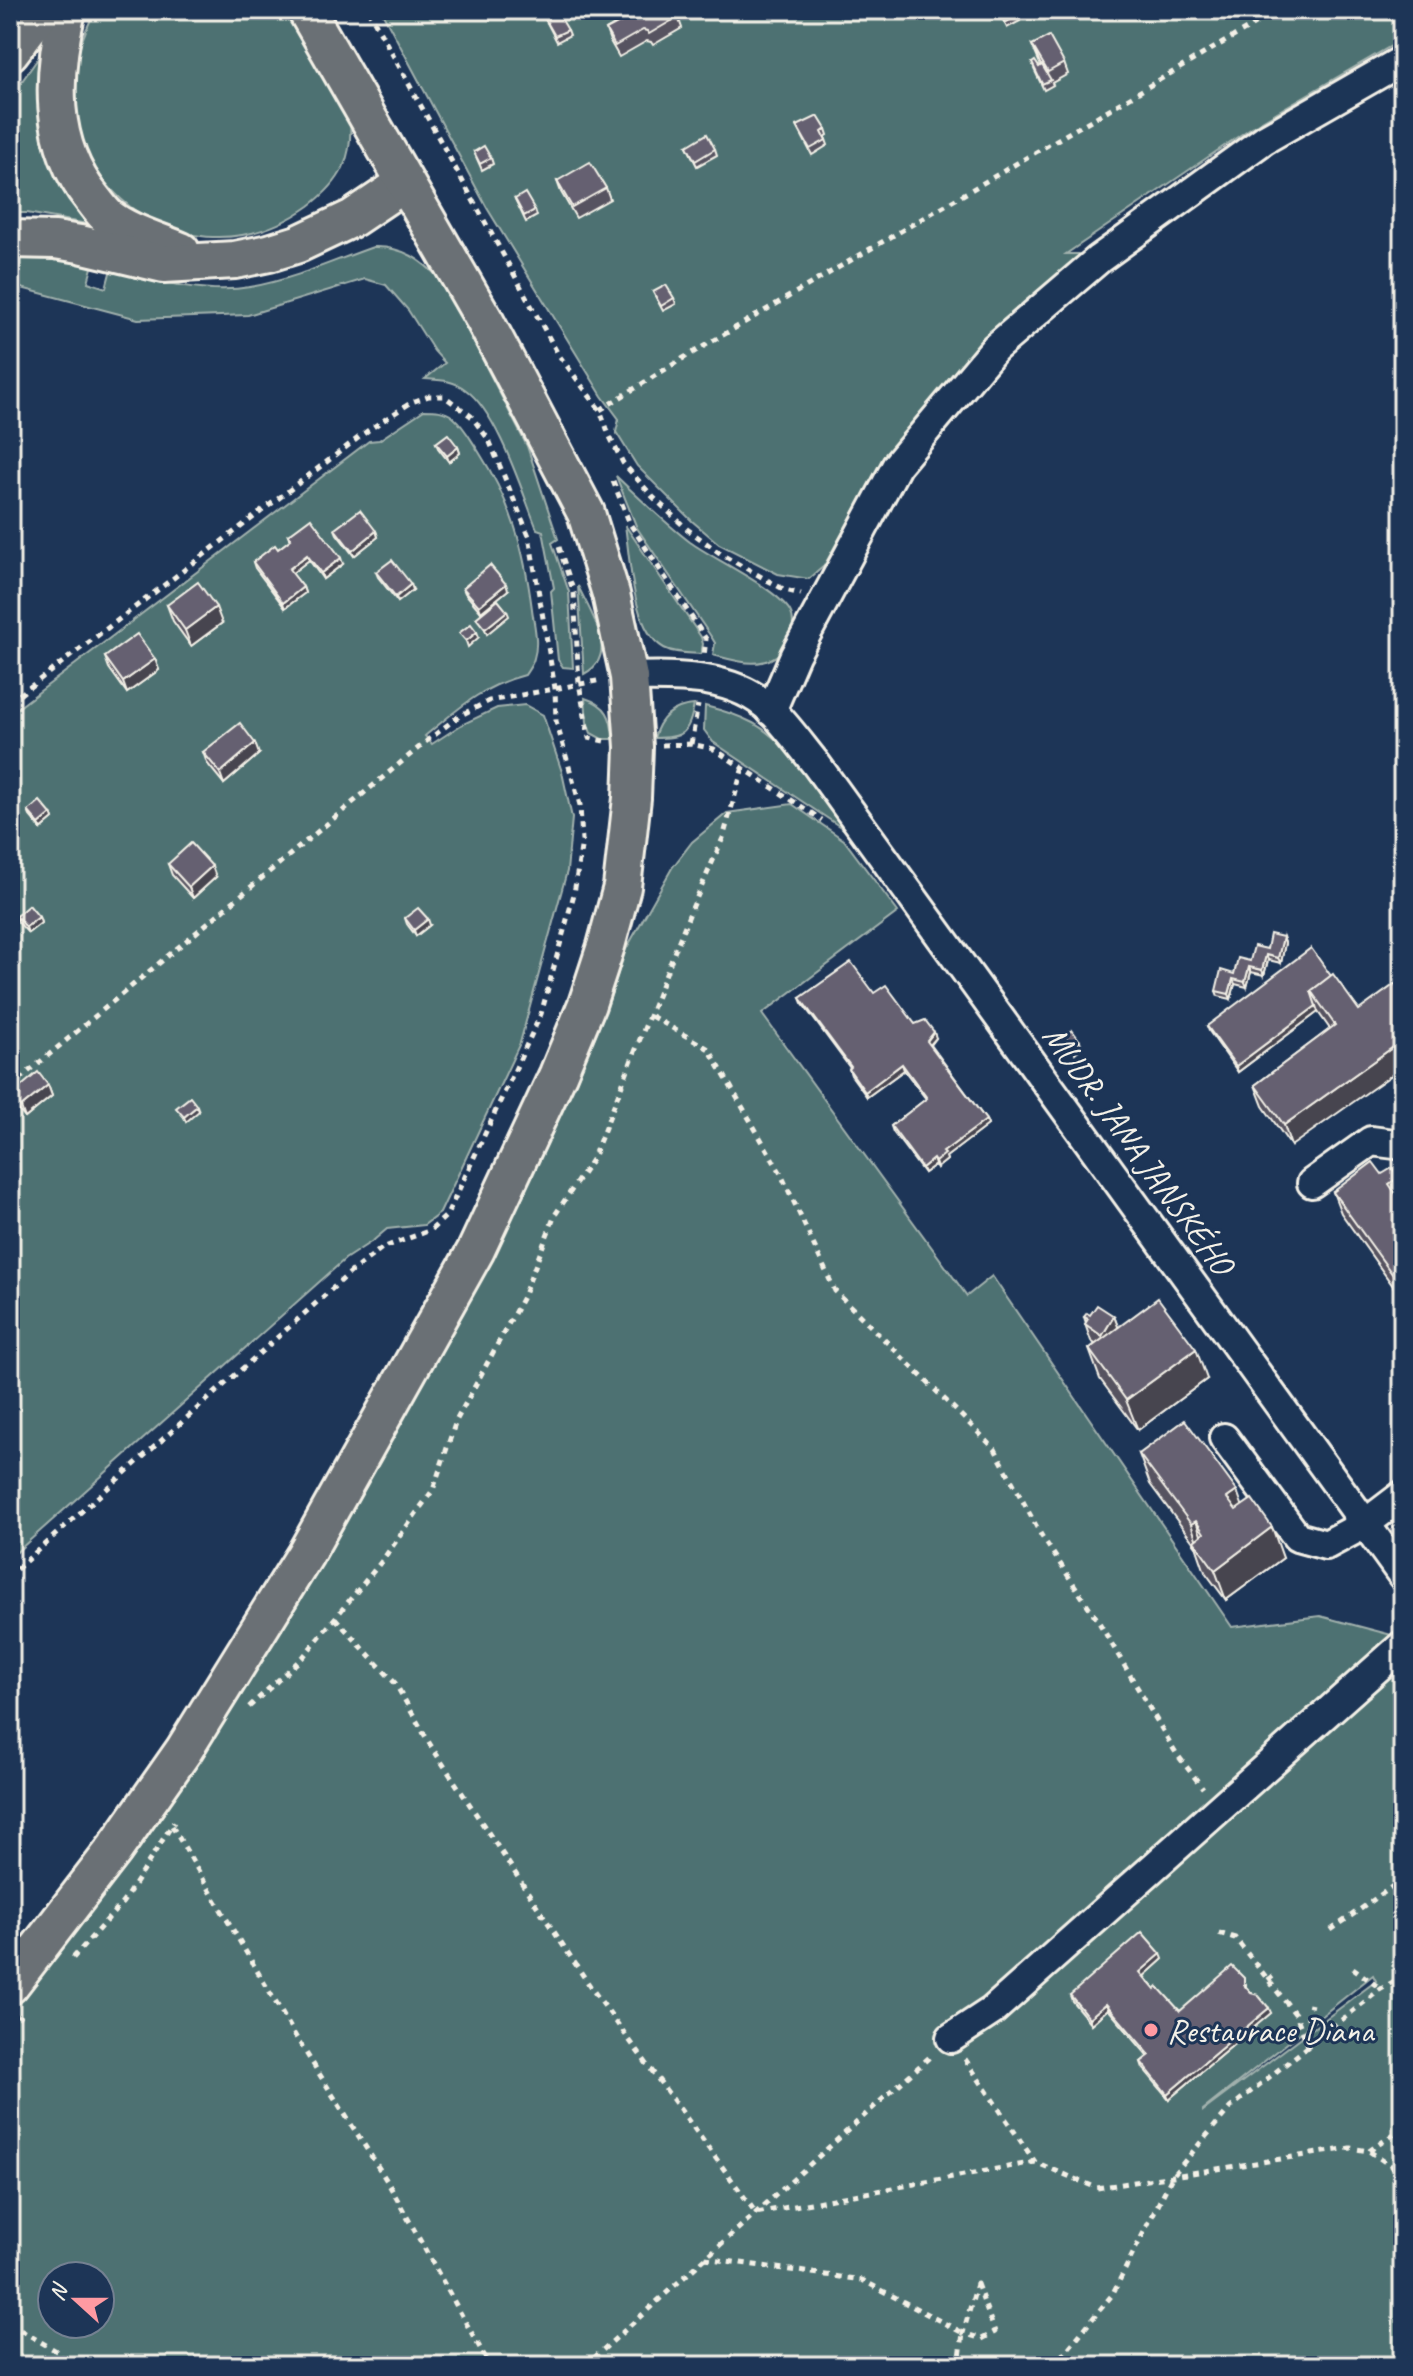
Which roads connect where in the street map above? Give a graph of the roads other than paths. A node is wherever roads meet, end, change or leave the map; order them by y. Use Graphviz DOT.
graph roads {
  1 [pos="42,10"];
  2 [pos="67,10"];
  3 [pos="306,10"];
  4 [pos="10,52"];
  5 [pos="1403,60"];
  6 [pos="405,183"];
  7 [pos="10,239"];
  8 [pos="200,260"];
  9 [pos="629,677"];
  10 [pos="771,711"];
  11 [pos="1403,1145"];
  12 [pos="1312,1183"];
  13 [pos="1224,1438"];
  14 [pos="1403,1495"];
  15 [pos="1365,1524"];
  16 [pos="1403,1576"];
  17 [pos="1403,1645"];
  18 [pos="18,1997"];
  19 [pos="951,2038"];
  1 -- 4 [label="main road"];
  2 -- 8 [label="main road"];
  3 -- 6 [label="main road"];
  5 -- 10 [label="street"];
  6 -- 8 [label="main road"];
  6 -- 9 [label="main road"];
  7 -- 8 [label="main road"];
  9 -- 10 [label="street, MUDR. JANA JANSKÉHO"];
  9 -- 18 [label="main road"];
  10 -- 15 [label="street, MUDR. JANA JANSKÉHO"];
  11 -- 12 [label="street"];
  13 -- 15 [label="street"];
  14 -- 15 [label="street"];
  15 -- 16 [label="street, MUDR. JANA JANSKÉHO"];
  17 -- 19 [label="street"];
}
